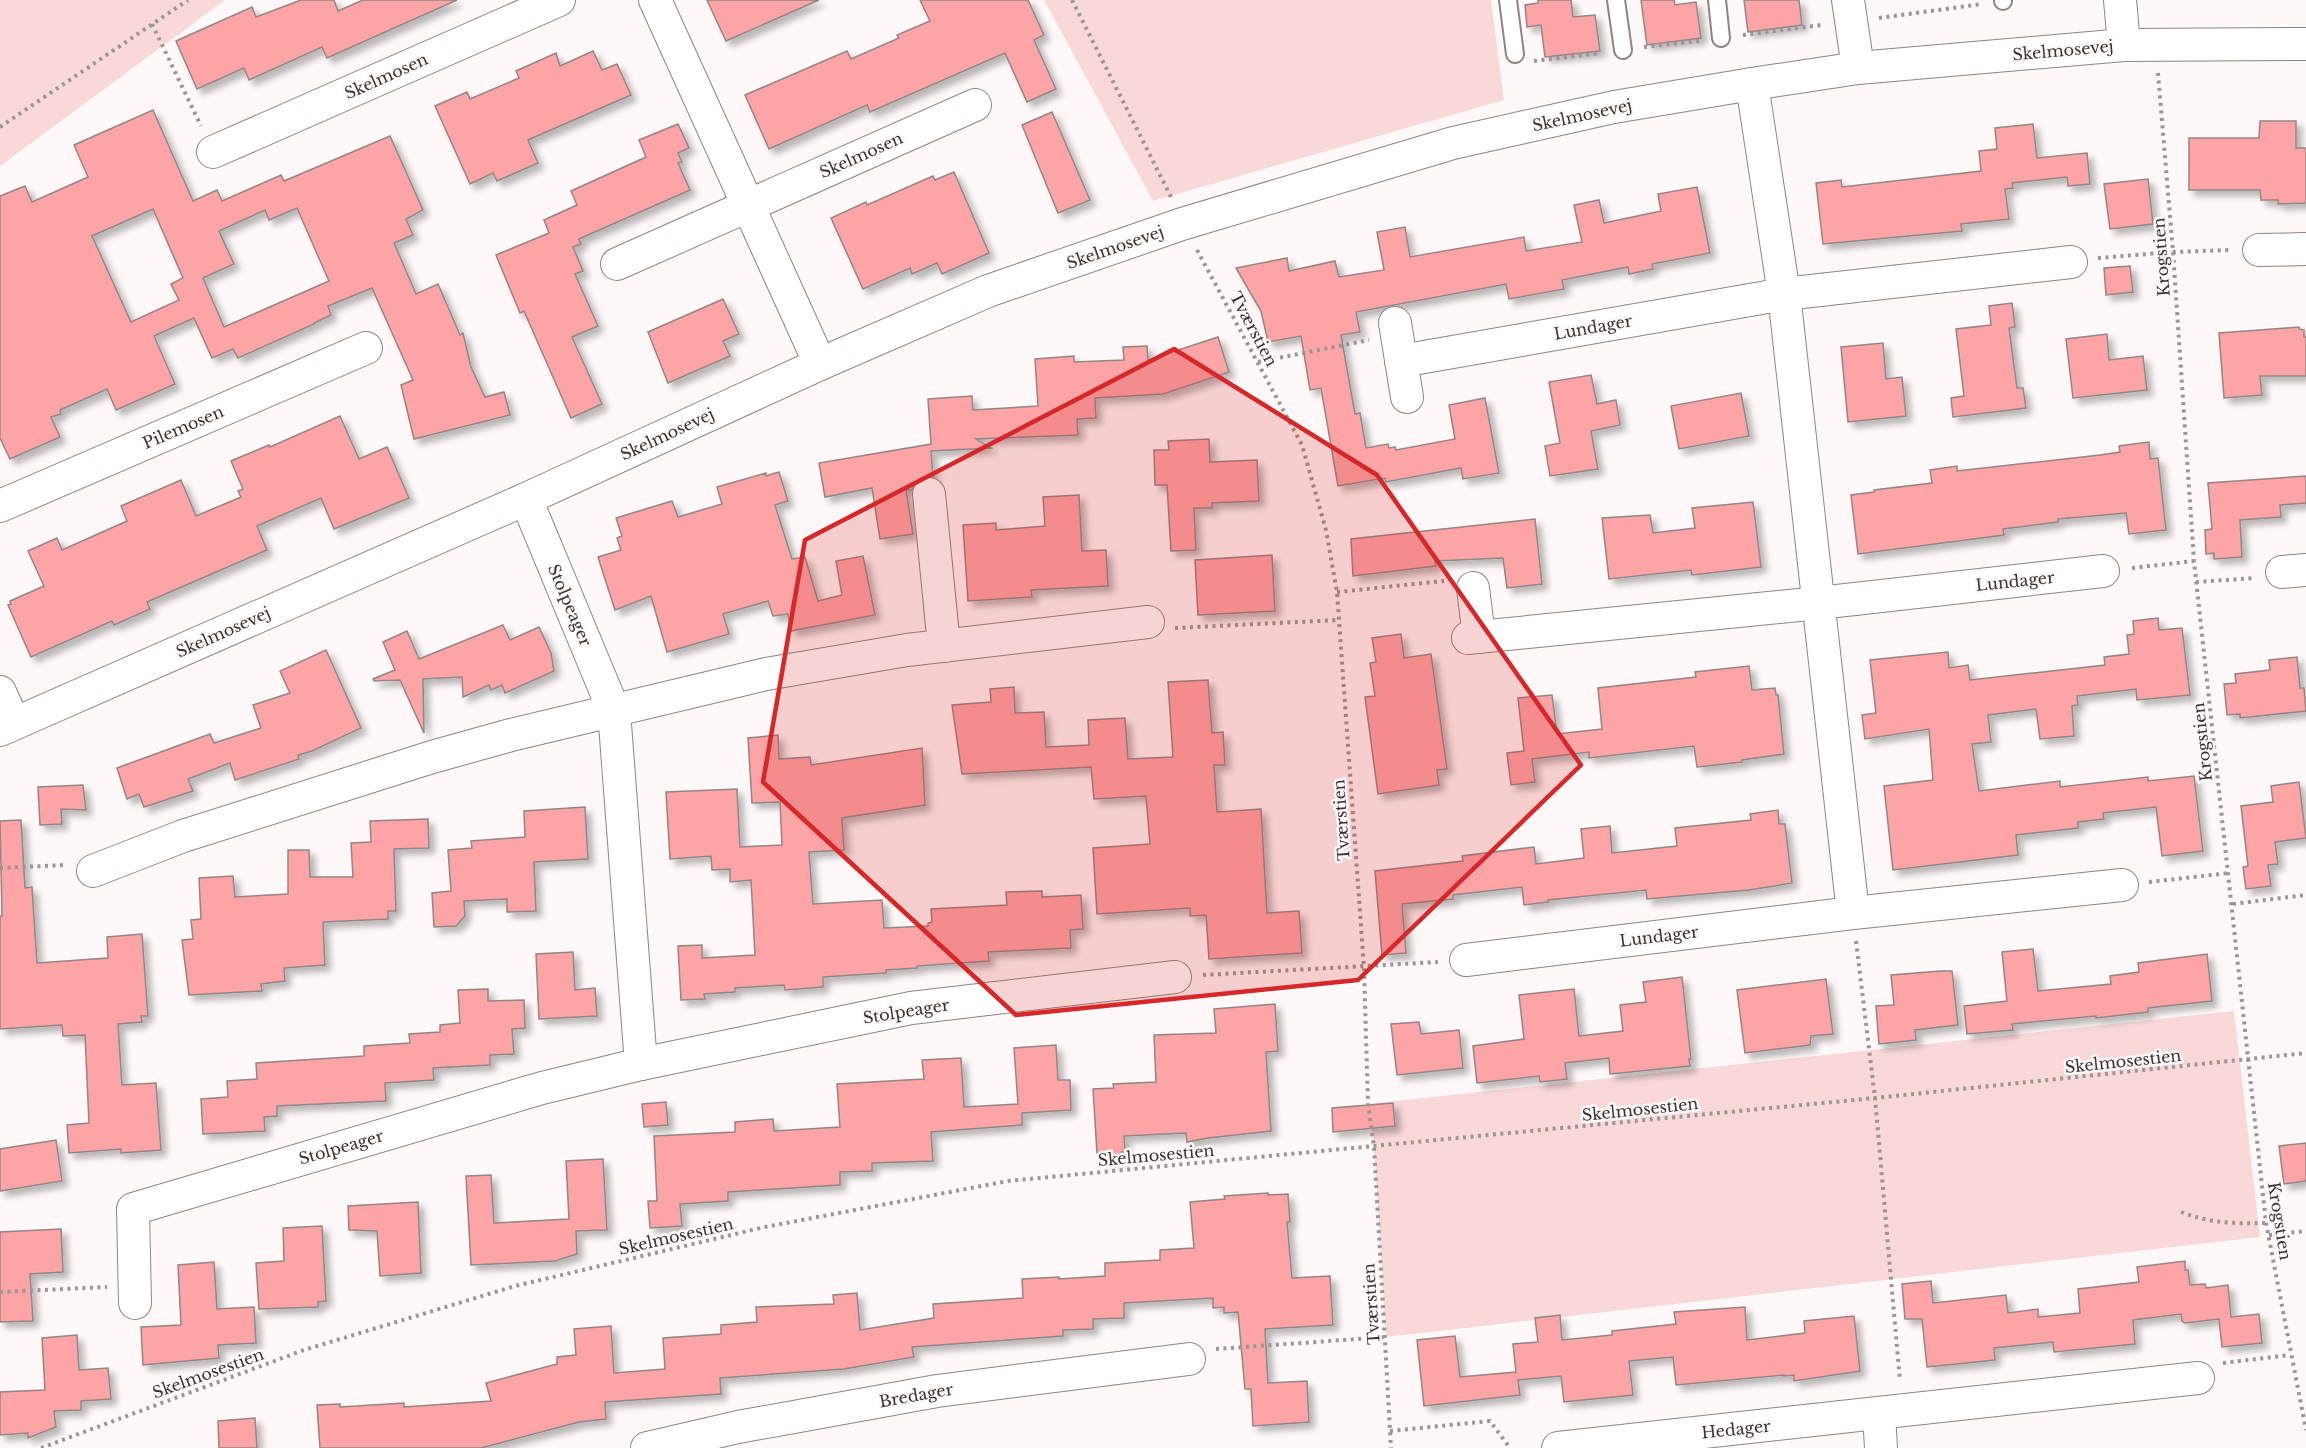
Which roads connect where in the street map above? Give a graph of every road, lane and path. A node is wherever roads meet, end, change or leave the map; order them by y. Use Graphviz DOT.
graph roads {
  1 [pos="188,0"];
  2 [pos="559,0"];
  3 [pos="655,0"];
  4 [pos="1072,0"];
  5 [pos="1508,0"];
  6 [pos="1616,0"];
  7 [pos="1717,0"];
  8 [pos="2120,0"];
  9 [pos="2003,1"];
  10 [pos="1850,11"];
  11 [pos="152,24"];
  12 [pos="1721,38"];
  13 [pos="2306,44"];
  14 [pos="2124,45"];
  15 [pos="2156,46"];
  16 [pos="1623,50"];
  17 [pos="1515,54"];
  18 [pos="1858,68"];
  19 [pos="1752,84"];
  20 [pos="975,105"];
  21 [pos="0,128"];
  22 [pos="213,152"];
  23 [pos="748,205"];
  24 [pos="1182,224"];
  25 [pos="2306,249"];
  26 [pos="2259,250"];
  27 [pos="2173,252"];
  28 [pos="2071,262"];
  29 [pos="617,264"];
  30 [pos="1784,294"];
  31 [pos="1398,340"];
  32 [pos="366,348"];
  33 [pos="1258,362"];
  34 [pos="820,364"];
  35 [pos="1407,397"];
  36 [pos="929,494"];
  37 [pos="526,499"];
  38 [pos="0,506"];
  39 [pos="2194,561"];
  40 [pos="2103,571"];
  41 [pos="2294,571"];
  42 [pos="2196,582"];
  43 [pos="1473,588"];
  44 [pos="1337,592"];
  45 [pos="1819,603"];
  46 [pos="1339,620"];
  47 [pos="1148,622"];
  48 [pos="944,646"];
  49 [pos="0,692"];
  50 [pos="614,711"];
  51 [pos="7,726"];
  52 [pos="0,868"];
  53 [pos="93,871"];
  54 [pos="2229,873"];
  55 [pos="2122,885"];
  56 [pos="2306,895"];
  57 [pos="2232,904"];
  58 [pos="1852,913"];
  59 [pos="1466,960"];
  60 [pos="1364,968"];
  61 [pos="1175,977"];
  62 [pos="2306,1053"];
  63 [pos="2249,1060"];
  64 [pos="641,1064"];
  65 [pos="1875,1098"];
  66 [pos="1374,1147"];
  67 [pos="2181,1212"];
  68 [pos="2266,1223"];
  69 [pos="2306,1231"];
  70 [pos="2270,1235"];
  71 [pos="0,1292"];
  72 [pos="135,1294"];
  73 [pos="1386,1336"];
  74 [pos="2290,1355"];
  75 [pos="1189,1359"];
  76 [pos="2198,1378"];
  77 [pos="1891,1412"];
  78 [pos="2306,1430"];
  79 [pos="1390,1431"];
  80 [pos="41,1448"];
  81 [pos="647,1448"];
  82 [pos="1391,1448"];
  83 [pos="1510,1448"];
  84 [pos="1558,1448"];
  85 [pos="1881,1448"];
  1 -- 11 [label="path"];
  2 -- 22 [label="street, Skelmosen"];
  3 -- 23 [label="street"];
  4 -- 24 [label="path, Tværstien"];
  5 -- 17 [label="lane"];
  6 -- 16 [label="lane"];
  7 -- 12 [label="lane"];
  8 -- 14 [label="street"];
  9 -- 10 [label="path"];
  10 -- 12 [label="path"];
  10 -- 18 [label="street"];
  11 -- 21 [label="path"];
  11 -- 22 [label="path"];
  12 -- 16 [label="path"];
  13 -- 15 [label="street, Skelmosevej"];
  14 -- 15 [label="street, Skelmosevej"];
  14 -- 18 [label="street, Skelmosevej"];
  15 -- 27 [label="path, Krogstien"];
  16 -- 17 [label="path"];
  18 -- 19 [label="street, Skelmosevej"];
  19 -- 24 [label="street, Skelmosevej"];
  19 -- 30 [label="street"];
  20 -- 23 [label="street, Skelmosen"];
  23 -- 29 [label="street, Skelmosen"];
  23 -- 34 [label="street"];
  24 -- 33 [label="path, Tværstien"];
  24 -- 34 [label="street, Skelmosevej"];
  25 -- 26 [label="street"];
  26 -- 27 [label="path"];
  27 -- 28 [label="path"];
  27 -- 39 [label="path, Krogstien"];
  28 -- 30 [label="street, Lundager"];
  30 -- 31 [label="street, Lundager"];
  30 -- 45 [label="street"];
  31 -- 33 [label="path"];
  31 -- 35 [label="street"];
  32 -- 38 [label="street, Pilemosen"];
  33 -- 44 [label="path, Tværstien"];
  34 -- 37 [label="street, Skelmosevej"];
  36 -- 48 [label="street"];
  37 -- 50 [label="street, Stolpeager"];
  37 -- 51 [label="street, Skelmosevej"];
  39 -- 40 [label="path"];
  39 -- 42 [label="path, Krogstien"];
  40 -- 45 [label="street, Lundager"];
  41 -- 42 [label="path"];
  42 -- 54 [label="path, Krogstien"];
  43 -- 44 [label="path"];
  43 -- 45 [label="street, Lundager"];
  44 -- 46 [label="path, Tværstien"];
  45 -- 58 [label="street"];
  46 -- 47 [label="path"];
  46 -- 60 [label="path, Tværstien"];
  47 -- 48 [label="street"];
  48 -- 50 [label="street"];
  49 -- 51 [label="street"];
  50 -- 53 [label="street"];
  50 -- 64 [label="street, Stolpeager"];
  52 -- 53 [label="path"];
  54 -- 55 [label="path"];
  54 -- 57 [label="path, Krogstien"];
  55 -- 58 [label="street, Lundager"];
  56 -- 57 [label="path"];
  57 -- 63 [label="path, Krogstien"];
  58 -- 59 [label="street, Lundager"];
  58 -- 65 [label="path"];
  59 -- 60 [label="path"];
  60 -- 61 [label="path"];
  60 -- 66 [label="path, Tværstien"];
  61 -- 64 [label="street, Stolpeager"];
  62 -- 63 [label="path, Skelmosestien"];
  63 -- 65 [label="path, Skelmosestien"];
  63 -- 68 [label="path, Krogstien"];
  64 -- 72 [label="street, Stolpeager"];
  65 -- 66 [label="path, Skelmosestien"];
  65 -- 77 [label="path"];
  66 -- 73 [label="path, Tværstien"];
  66 -- 80 [label="path, Skelmosestien"];
  67 -- 68 [label="path"];
  68 -- 70 [label="path, Krogstien"];
  69 -- 70 [label="path"];
  70 -- 74 [label="path, Krogstien"];
  71 -- 72 [label="path"];
  73 -- 75 [label="path"];
  73 -- 79 [label="path, Tværstien"];
  74 -- 76 [label="path"];
  74 -- 78 [label="path, Krogstien"];
  75 -- 81 [label="street, Bredager"];
  76 -- 77 [label="street, Hedager"];
  77 -- 84 [label="street, Hedager"];
  77 -- 85 [label="street"];
  79 -- 82 [label="path, Tværstien"];
  79 -- 83 [label="path"];
}
